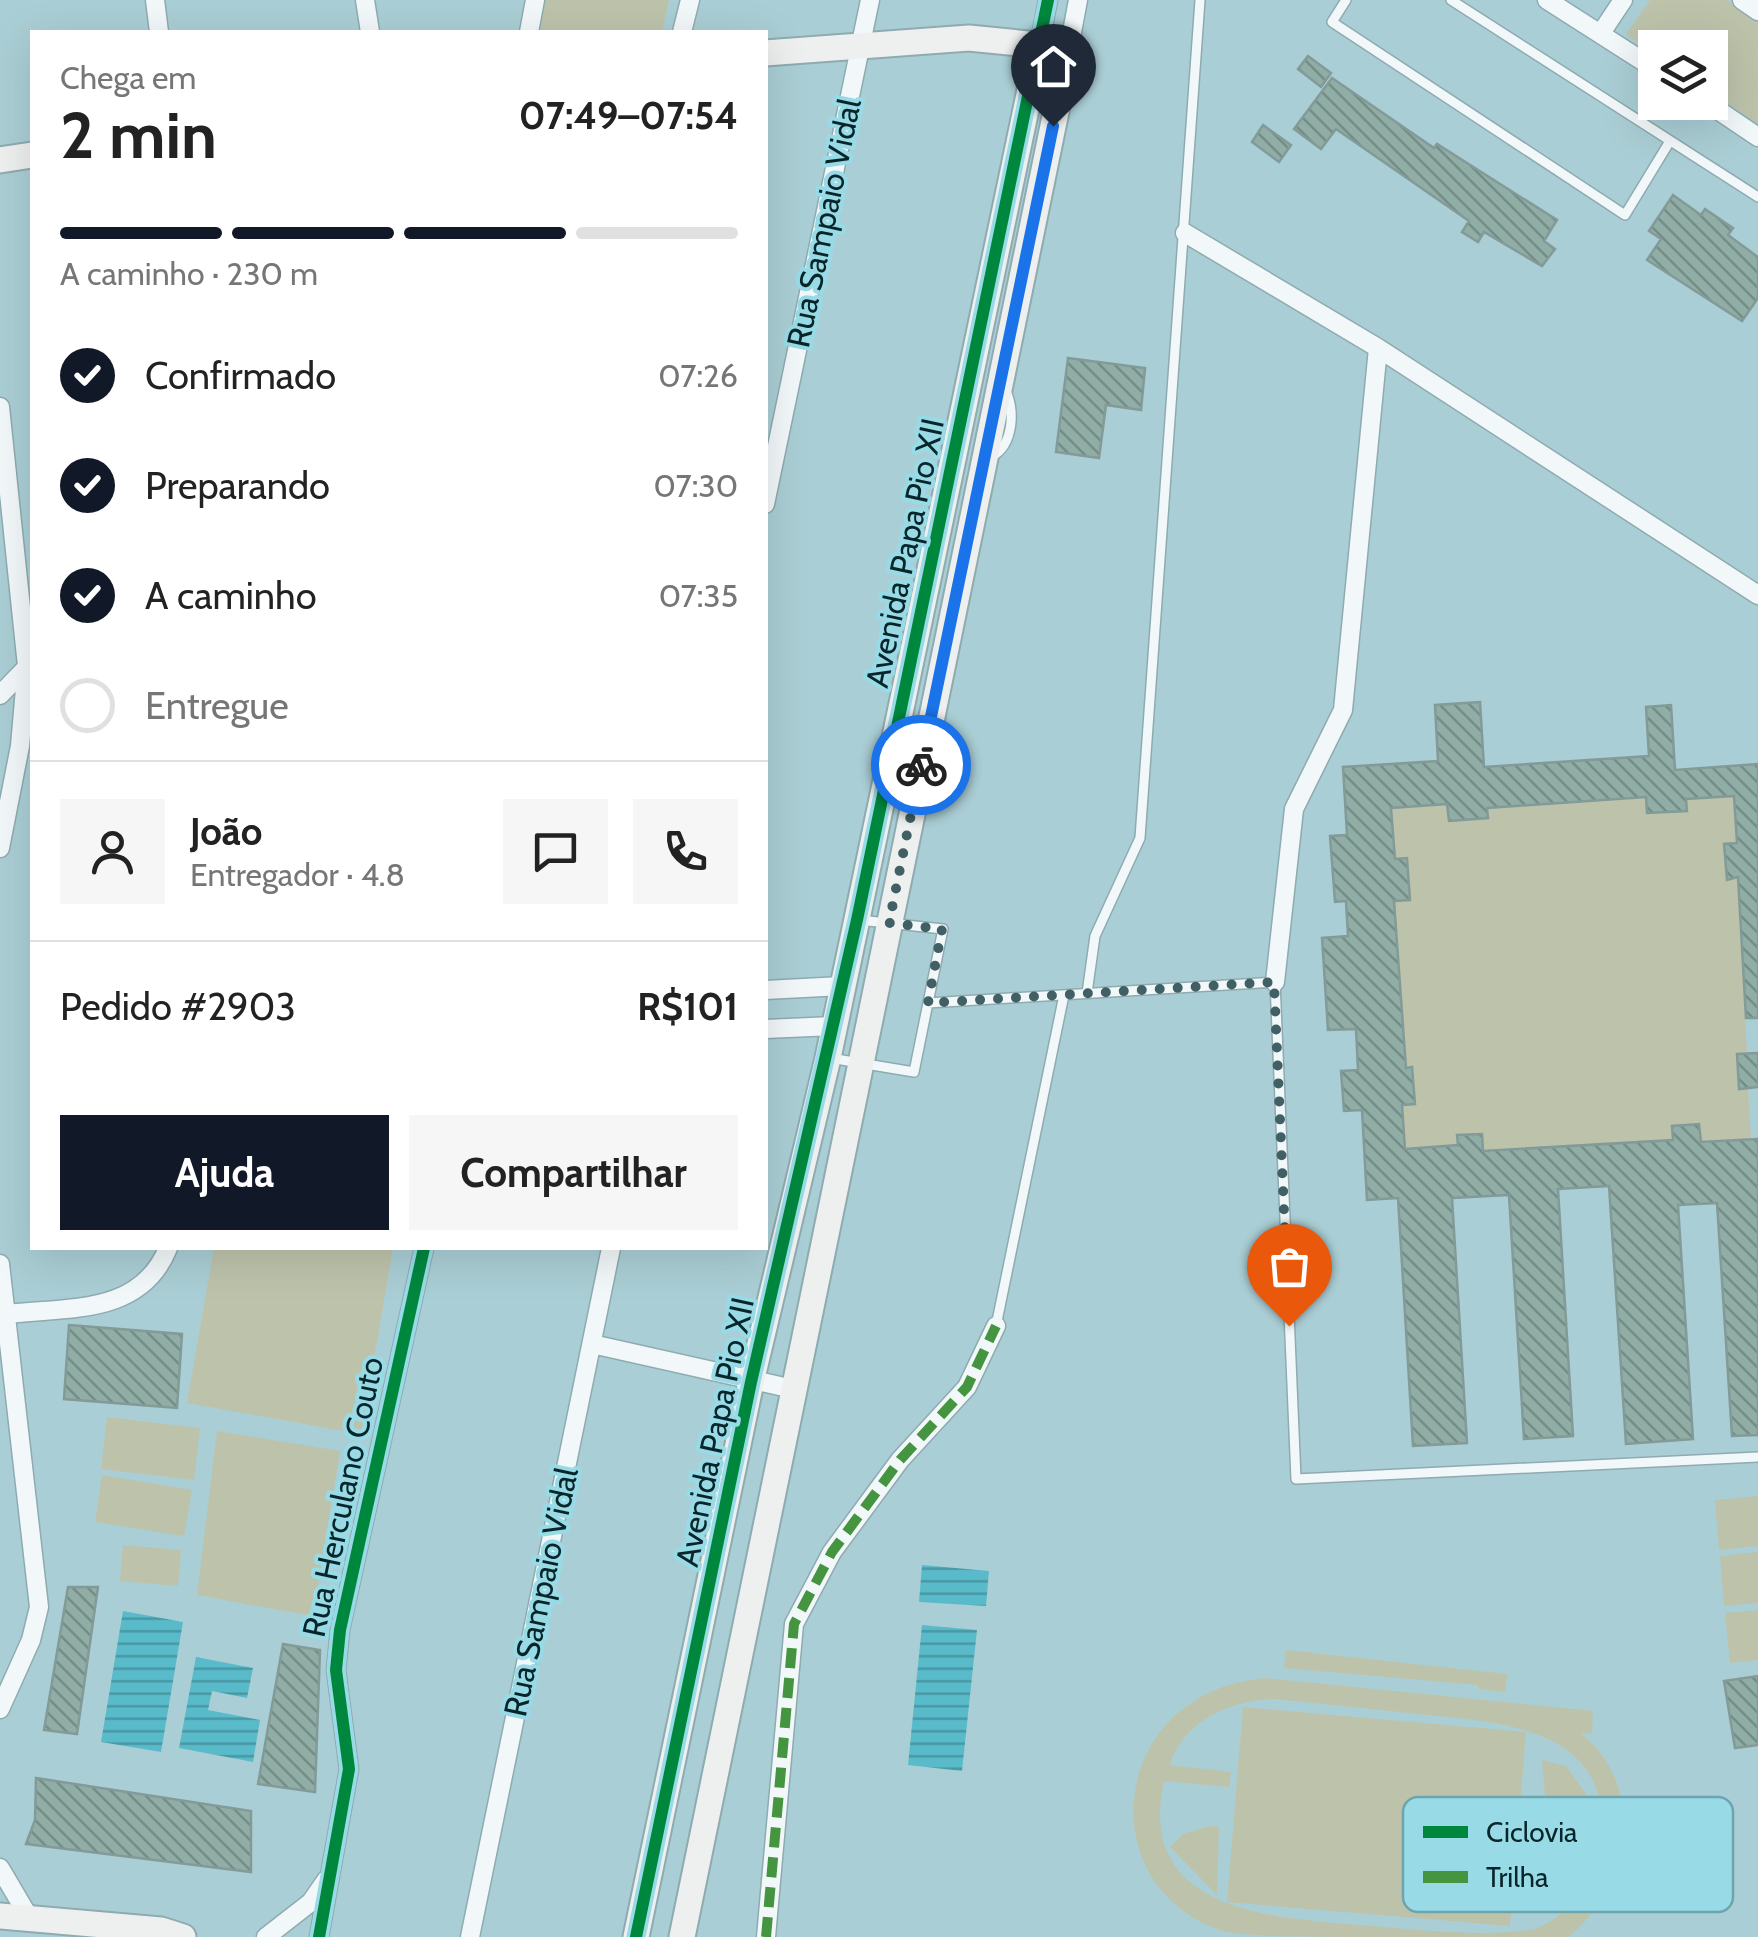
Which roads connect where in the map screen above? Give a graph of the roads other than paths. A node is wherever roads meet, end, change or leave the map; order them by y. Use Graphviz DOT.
graph roads {
  1 [pos="155,0"];
  2 [pos="365,0"];
  3 [pos="535,0"];
  4 [pos="690,0"];
  5 [pos="870,0"];
  6 [pos="1048,0"];
  7 [pos="1078,0"];
  8 [pos="1200,0"];
  9 [pos="1346,0"];
  10 [pos="1451,0"];
  11 [pos="1547,0"];
  12 [pos="1623,0"];
  13 [pos="1742,0"];
  14 [pos="1758,10"];
  15 [pos="159,30"];
  16 [pos="370,30"];
  17 [pos="529,30"];
  18 [pos="682,30"];
  19 [pos="1600,33"];
  20 [pos="1040,42"];
  21 [pos="861,43"];
  22 [pos="1069,48"];
  23 [pos="768,53"];
  24 [pos="1638,58"];
  25 [pos="1728,117"];
  26 [pos="1758,137"];
  27 [pos="1670,141"];
  28 [pos="30,155"];
  29 [pos="0,160"];
  30 [pos="1758,197"];
  31 [pos="1185,233"];
  32 [pos="984,313"];
  33 [pos="1013,320"];
  34 [pos="1378,348"];
  35 [pos="0,407"];
  36 [pos="768,490"];
  37 [pos="1758,596"];
  38 [pos="918,626"];
  39 [pos="948,632"];
  40 [pos="30,664"];
  41 [pos="0,695"];
  42 [pos="0,848"];
  43 [pos="857,920"];
  44 [pos="889,923"];
  45 [pos="1274,982"];
  46 [pos="842,986"];
  47 [pos="768,990"];
  48 [pos="1087,994"];
  49 [pos="1064,995"];
  50 [pos="928,1003"];
  51 [pos="834,1026"];
  52 [pos="768,1028"];
  53 [pos="828,1058"];
  54 [pos="858,1062"];
  55 [pos="167,1250"];
  56 [pos="424,1250"];
  57 [pos="612,1250"];
  58 [pos="0,1264"];
  59 [pos="8,1314"];
  60 [pos="996,1326"];
  61 [pos="592,1344"];
  62 [pos="751,1382"];
  63 [pos="793,1389"];
  64 [pos="1758,1457"];
  65 [pos="0,1709"];
  66 [pos="336,1861"];
  67 [pos="0,1868"];
  68 [pos="0,1916"];
  69 [pos="30,1919"];
  70 [pos="181,1937"];
  71 [pos="266,1937"];
  72 [pos="319,1937"];
  73 [pos="470,1937"];
  74 [pos="636,1937"];
  75 [pos="682,1937"];
  76 [pos="766,1937"];
  1 -- 15 [label="street"];
  2 -- 16 [label="street"];
  3 -- 17 [label="street"];
  4 -- 18 [label="street"];
  5 -- 21 [label="street, Rua Sampaio Vidal"];
  6 -- 20 [label="street, Avenida Papa Pio XII"];
  7 -- 22 [label="street, Avenida Papa Pio XII"];
  8 -- 31 [label="lane"];
  9 -- 27 [label="lane"];
  10 -- 27 [label="lane"];
  11 -- 19 [label="street"];
  12 -- 19 [label="street"];
  13 -- 14 [label="street"];
  19 -- 24 [label="street"];
  20 -- 21 [label="street"];
  20 -- 22 [label="street"];
  20 -- 32 [label="street, Avenida Papa Pio XII"];
  21 -- 23 [label="street"];
  21 -- 36 [label="street, Rua Sampaio Vidal"];
  22 -- 33 [label="street, Avenida Papa Pio XII"];
  25 -- 26 [label="street"];
  27 -- 30 [label="lane"];
  28 -- 29 [label="street"];
  31 -- 34 [label="street"];
  31 -- 48 [label="lane"];
  32 -- 33 [label="street"];
  32 -- 38 [label="street, Avenida Papa Pio XII"];
  33 -- 39 [label="street, Avenida Papa Pio XII"];
  34 -- 37 [label="street"];
  34 -- 45 [label="street"];
  35 -- 40 [label="street"];
  38 -- 39 [label="street"];
  38 -- 43 [label="street, Avenida Papa Pio XII"];
  39 -- 44 [label="street, Avenida Papa Pio XII"];
  40 -- 41 [label="street"];
  40 -- 42 [label="street"];
  43 -- 44 [label="lane"];
  43 -- 46 [label="street, Avenida Papa Pio XII"];
  44 -- 50 [label="lane"];
  44 -- 54 [label="street, Avenida Papa Pio XII"];
  45 -- 48 [label="lane"];
  45 -- 64 [label="lane"];
  46 -- 47 [label="street"];
  46 -- 51 [label="street, Avenida Papa Pio XII"];
  48 -- 49 [label="lane"];
  49 -- 50 [label="lane"];
  49 -- 60 [label="lane"];
  50 -- 54 [label="lane"];
  51 -- 52 [label="street"];
  51 -- 53 [label="street, Avenida Papa Pio XII"];
  53 -- 54 [label="lane"];
  53 -- 62 [label="street, Avenida Papa Pio XII"];
  54 -- 63 [label="street, Avenida Papa Pio XII"];
  55 -- 59 [label="street"];
  56 -- 66 [label="street, Rua Herculano Couto"];
  57 -- 61 [label="street, Rua Sampaio Vidal"];
  58 -- 59 [label="street"];
  59 -- 65 [label="street"];
  60 -- 76 [label="street"];
  61 -- 62 [label="street"];
  61 -- 73 [label="street, Rua Sampaio Vidal"];
  62 -- 63 [label="street"];
  62 -- 74 [label="street, Avenida Papa Pio XII"];
  63 -- 75 [label="street, Avenida Papa Pio XII"];
  66 -- 71 [label="street, Rua Herculano Couto"];
  66 -- 72 [label="street, Rua Herculano Couto"];
  67 -- 69 [label="street"];
  68 -- 69 [label="street"];
  69 -- 70 [label="street"];
}
